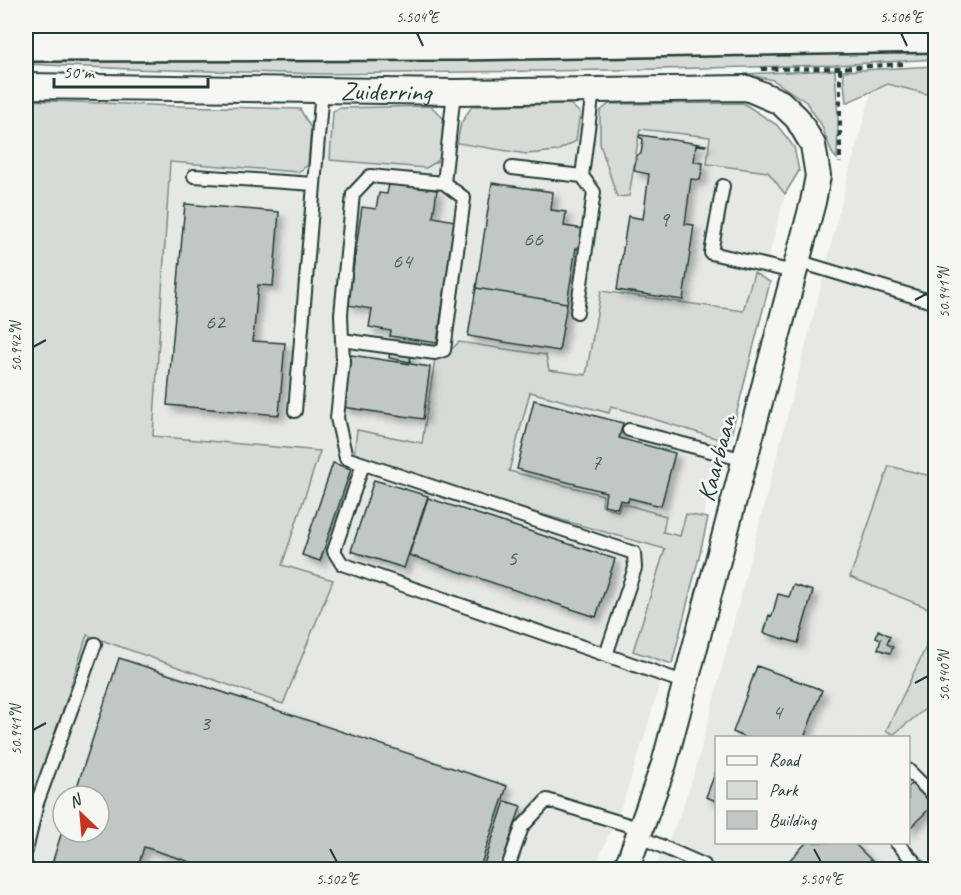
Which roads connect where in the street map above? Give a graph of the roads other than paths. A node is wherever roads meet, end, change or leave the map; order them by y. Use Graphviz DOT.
graph roads {
  1 [pos="936,34"];
  2 [pos="26,44"];
  3 [pos="26,86"];
  4 [pos="747,88"];
  5 [pos="322,90"];
  6 [pos="592,90"];
  7 [pos="454,92"];
  8 [pos="512,168"];
  9 [pos="194,176"];
  10 [pos="582,176"];
  11 [pos="444,183"];
  12 [pos="314,184"];
  13 [pos="723,186"];
  14 [pos="796,267"];
  15 [pos="936,303"];
  16 [pos="577,312"];
  17 [pos="342,340"];
  18 [pos="295,411"];
  19 [pos="630,430"];
  20 [pos="745,460"];
  21 [pos="363,464"];
  22 [pos="95,644"];
  23 [pos="606,655"];
  24 [pos="686,683"];
  25 [pos="910,771"];
  26 [pos="936,798"];
  27 [pos="640,832"];
  28 [pos="897,844"];
  29 [pos="26,851"];
  30 [pos="26,865"];
  31 [pos="27,870"];
  32 [pos="507,870"];
  33 [pos="624,870"];
  34 [pos="705,870"];
  35 [pos="922,870"];
  1 -- 2 [label="main road, Zuiderring"];
  3 -- 5 [label="street, Zuiderring"];
  4 -- 6 [label="street, Zuiderring"];
  4 -- 14 [label="street, Kaarbaan"];
  5 -- 7 [label="street, Zuiderring"];
  5 -- 12 [label="lane"];
  6 -- 7 [label="street, Zuiderring"];
  6 -- 10 [label="lane"];
  7 -- 11 [label="lane"];
  8 -- 10 [label="lane"];
  9 -- 12 [label="lane"];
  10 -- 16 [label="lane"];
  11 -- 17 [label="lane"];
  11 -- 17 [label="lane"];
  12 -- 18 [label="lane"];
  13 -- 14 [label="lane"];
  14 -- 15 [label="lane"];
  14 -- 20 [label="street, Kaarbaan"];
  17 -- 21 [label="lane"];
  19 -- 20 [label="lane"];
  20 -- 24 [label="street, Kaarbaan"];
  21 -- 23 [label="lane"];
  21 -- 23 [label="lane"];
  22 -- 29 [label="lane"];
  23 -- 24 [label="lane"];
  24 -- 27 [label="street, Kaarbaan"];
  25 -- 26 [label="lane"];
  27 -- 32 [label="lane"];
  27 -- 33 [label="street, Kaarbaan"];
  27 -- 34 [label="lane"];
  28 -- 35 [label="lane"];
  30 -- 31 [label="lane"];
}
